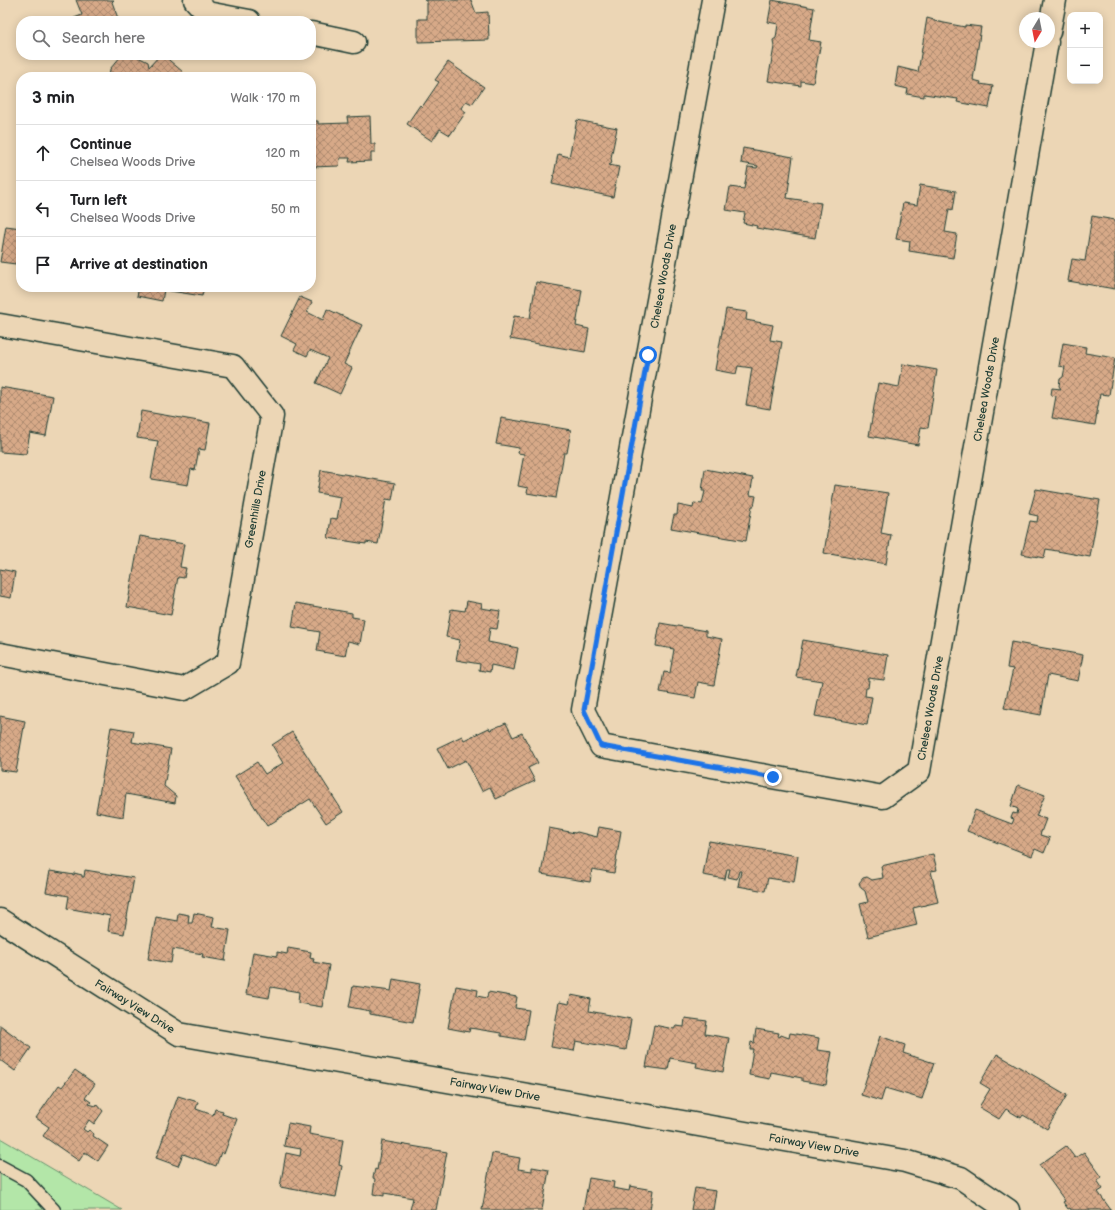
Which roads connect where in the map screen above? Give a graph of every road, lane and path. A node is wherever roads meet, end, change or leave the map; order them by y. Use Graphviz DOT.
graph roads {
  1 [pos="195,0"];
  2 [pos="713,0"];
  3 [pos="1055,0"];
  4 [pos="1053,12"];
  5 [pos="223,16"];
  6 [pos="316,34"];
  7 [pos="354,42"];
  8 [pos="1046,48"];
  9 [pos="0,325"];
  10 [pos="0,654"];
  11 [pos="0,920"];
  12 [pos="0,1166"];
  13 [pos="54,1210"];
  14 [pos="1008,1210"];
  1 -- 5 [label="street"];
  2 -- 8 [label="street, Chelsea Woods Drive"];
  3 -- 4 [label="street"];
  6 -- 7 [label="street"];
  9 -- 10 [label="street, Greenhills Drive"];
  11 -- 14 [label="street, Fairway View Drive"];
  12 -- 13 [label="lane"];
}
